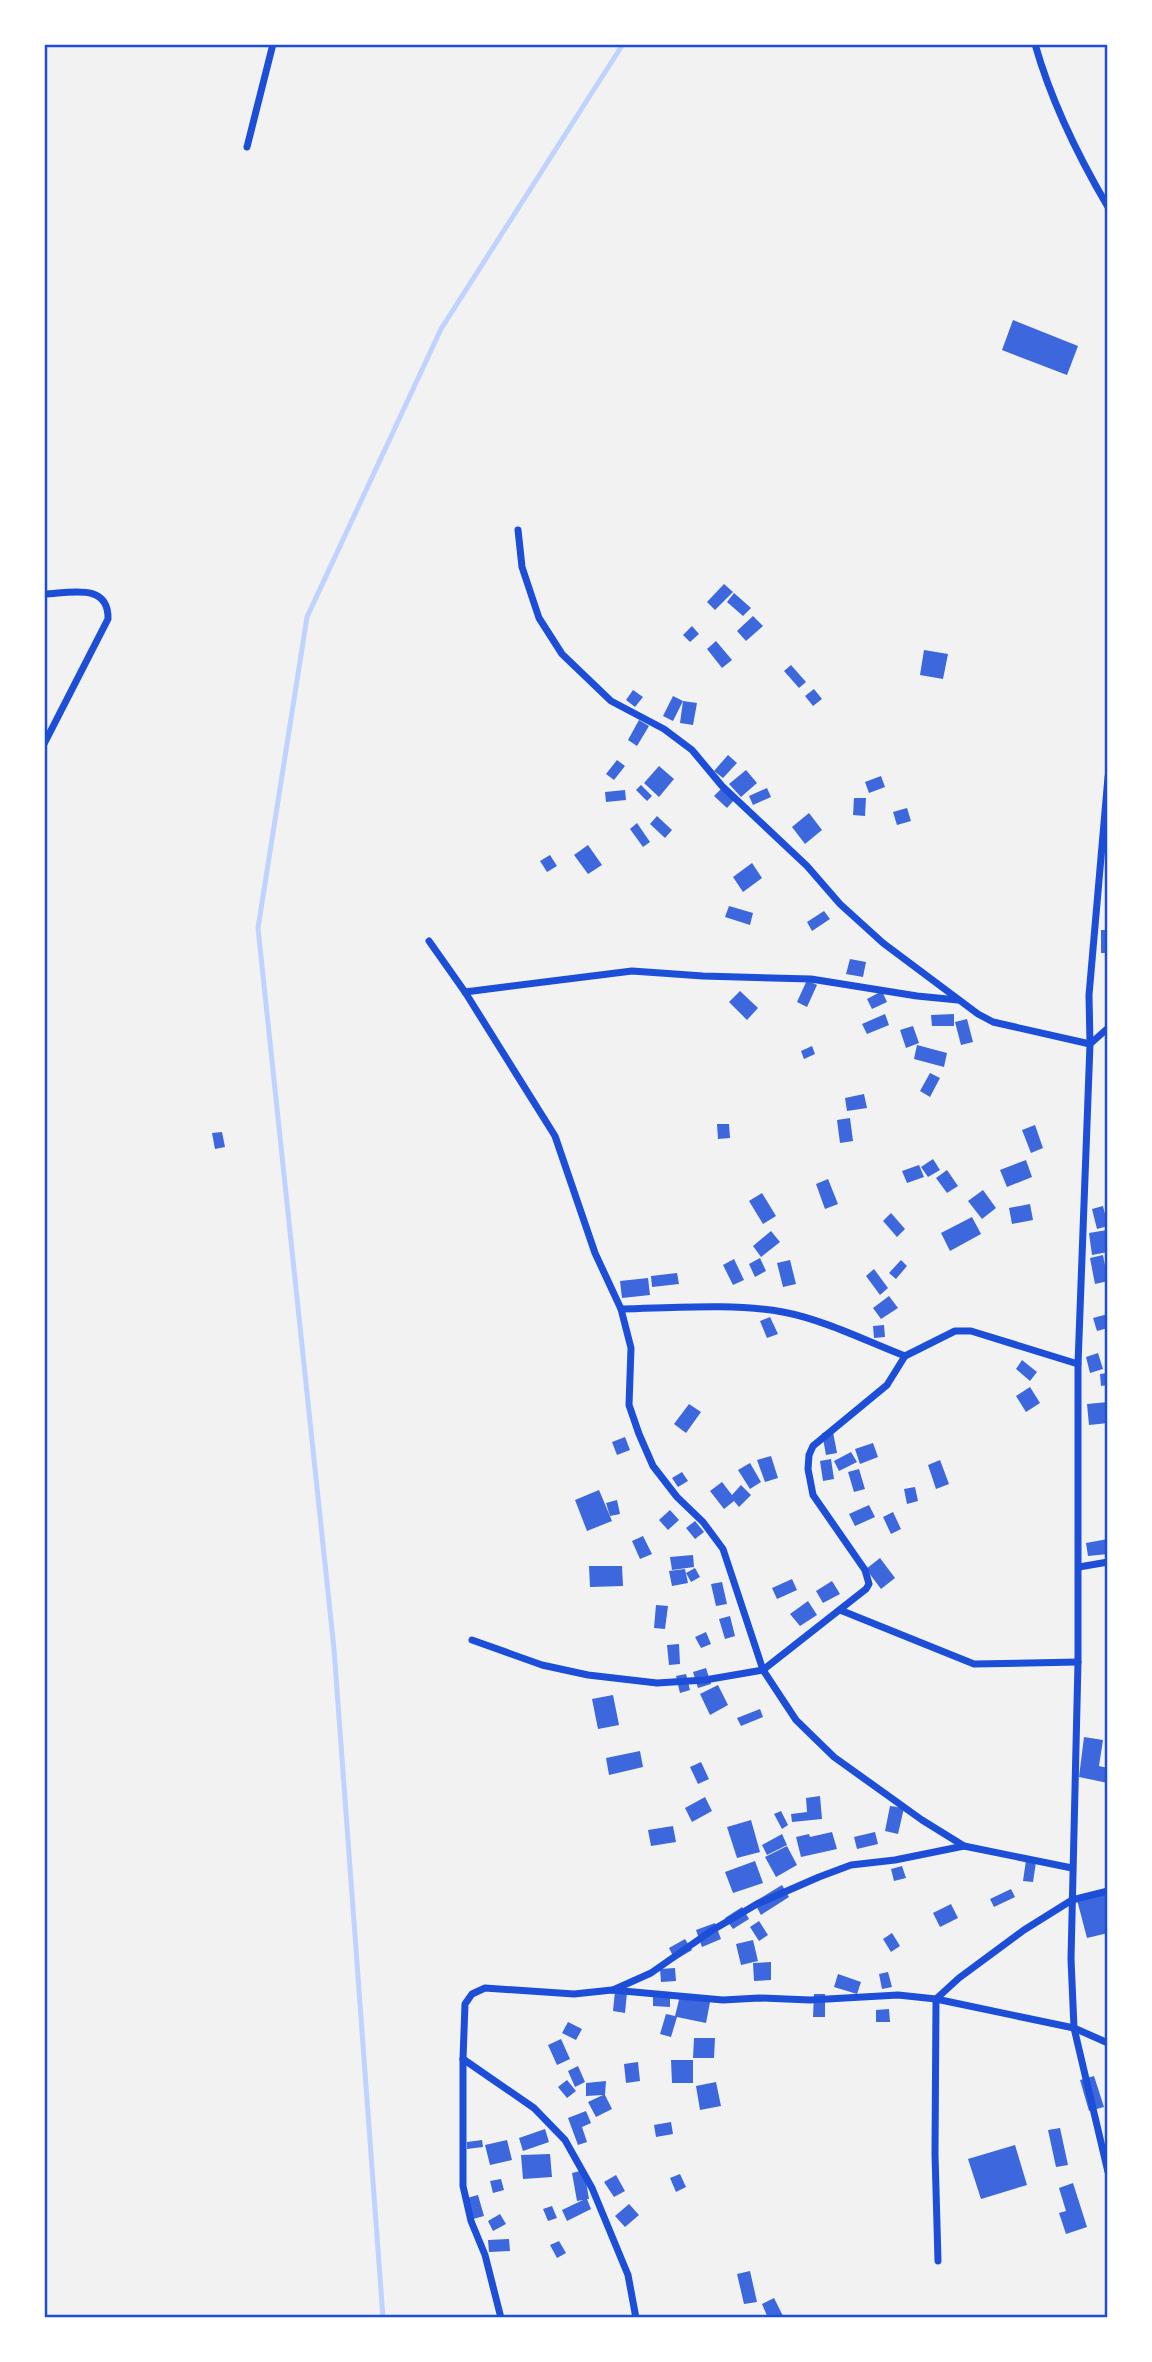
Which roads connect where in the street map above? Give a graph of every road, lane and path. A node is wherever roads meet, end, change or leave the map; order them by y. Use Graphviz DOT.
graph roads {
  1 [pos="273,44"];
  2 [pos="1035,44"];
  3 [pos="247,148"];
  4 [pos="1108,207"];
  5 [pos="518,530"];
  6 [pos="44,594"];
  7 [pos="44,744"];
  8 [pos="1108,777"];
  9 [pos="429,941"];
  10 [pos="465,992"];
  11 [pos="959,1000"];
  12 [pos="1108,1028"];
  13 [pos="1090,1044"];
  14 [pos="621,1309"];
  15 [pos="905,1356"];
  16 [pos="1078,1364"];
  17 [pos="1108,1562"];
  18 [pos="1079,1566"];
  19 [pos="840,1610"];
  20 [pos="472,1640"];
  21 [pos="1078,1662"];
  22 [pos="763,1670"];
  23 [pos="964,1846"];
  24 [pos="1072,1868"];
  25 [pos="1108,1891"];
  26 [pos="1072,1900"];
  27 [pos="612,1990"];
  28 [pos="936,1999"];
  29 [pos="1074,2028"];
  30 [pos="1108,2043"];
  31 [pos="463,2059"];
  32 [pos="1108,2172"];
  33 [pos="938,2262"];
  34 [pos="500,2318"];
  35 [pos="636,2318"];
  1 -- 3 [label="street"];
  2 -- 4 [label="street"];
  5 -- 11 [label="street"];
  6 -- 7 [label="street"];
  8 -- 13 [label="street"];
  9 -- 10 [label="street"];
  10 -- 11 [label="street"];
  10 -- 14 [label="street"];
  11 -- 13 [label="street"];
  12 -- 13 [label="street"];
  13 -- 16 [label="street"];
  14 -- 15 [label="street"];
  14 -- 22 [label="street"];
  15 -- 16 [label="street"];
  15 -- 19 [label="street"];
  16 -- 18 [label="street"];
  17 -- 18 [label="street"];
  18 -- 21 [label="street"];
  19 -- 21 [label="street"];
  19 -- 22 [label="street"];
  20 -- 22 [label="street"];
  21 -- 24 [label="street"];
  22 -- 23 [label="street"];
  23 -- 24 [label="street"];
  23 -- 27 [label="street"];
  24 -- 26 [label="street"];
  25 -- 26 [label="street"];
  26 -- 28 [label="street"];
  26 -- 29 [label="street"];
  27 -- 28 [label="street"];
  27 -- 31 [label="street"];
  28 -- 29 [label="street"];
  28 -- 33 [label="street"];
  29 -- 30 [label="street"];
  29 -- 32 [label="street"];
  31 -- 34 [label="street"];
  31 -- 35 [label="street"];
}
